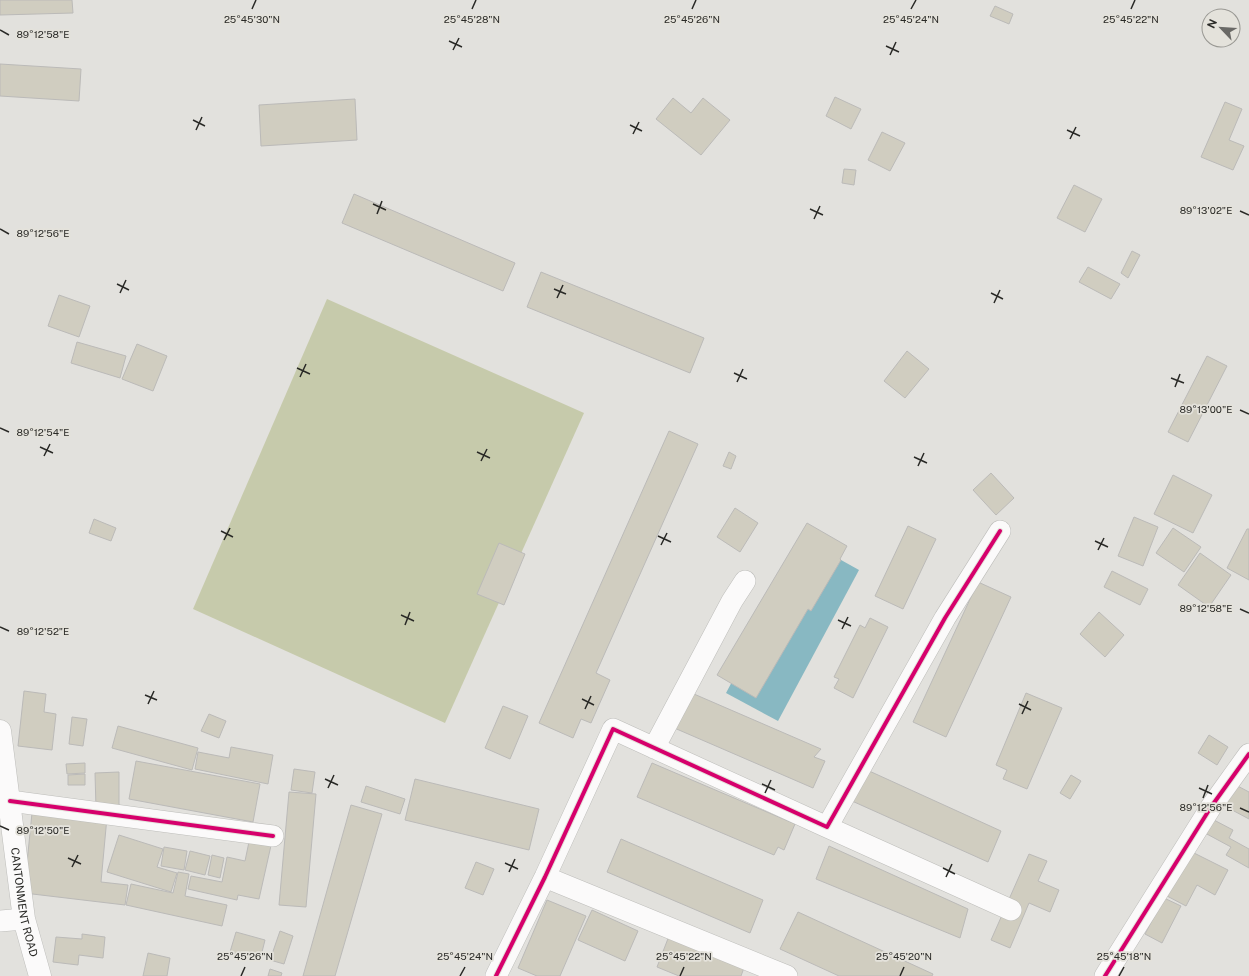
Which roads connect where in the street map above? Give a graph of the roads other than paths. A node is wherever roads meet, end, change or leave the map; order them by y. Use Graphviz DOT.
graph roads {
  1 [pos="1000,531"];
  2 [pos="745,581"];
  3 [pos="0,732"];
  4 [pos="654,748"];
  5 [pos="1249,754"];
  6 [pos="10,801"];
  7 [pos="827,827"];
  8 [pos="273,836"];
  9 [pos="545,877"];
  10 [pos="1011,910"];
  11 [pos="24,919"];
  12 [pos="0,920"];
  13 [pos="40,976"];
  14 [pos="496,976"];
  15 [pos="787,976"];
  16 [pos="1104,976"];
  1 -- 7 [label="street"];
  2 -- 4 [label="street"];
  3 -- 6 [label="street, CANTONMENT ROAD"];
  4 -- 7 [label="street"];
  4 -- 9 [label="street"];
  5 -- 16 [label="street"];
  6 -- 8 [label="street"];
  6 -- 11 [label="street, CANTONMENT ROAD"];
  7 -- 10 [label="street"];
  9 -- 14 [label="street"];
  9 -- 15 [label="street"];
  11 -- 12 [label="street"];
  11 -- 13 [label="street, CANTONMENT ROAD"];
}
